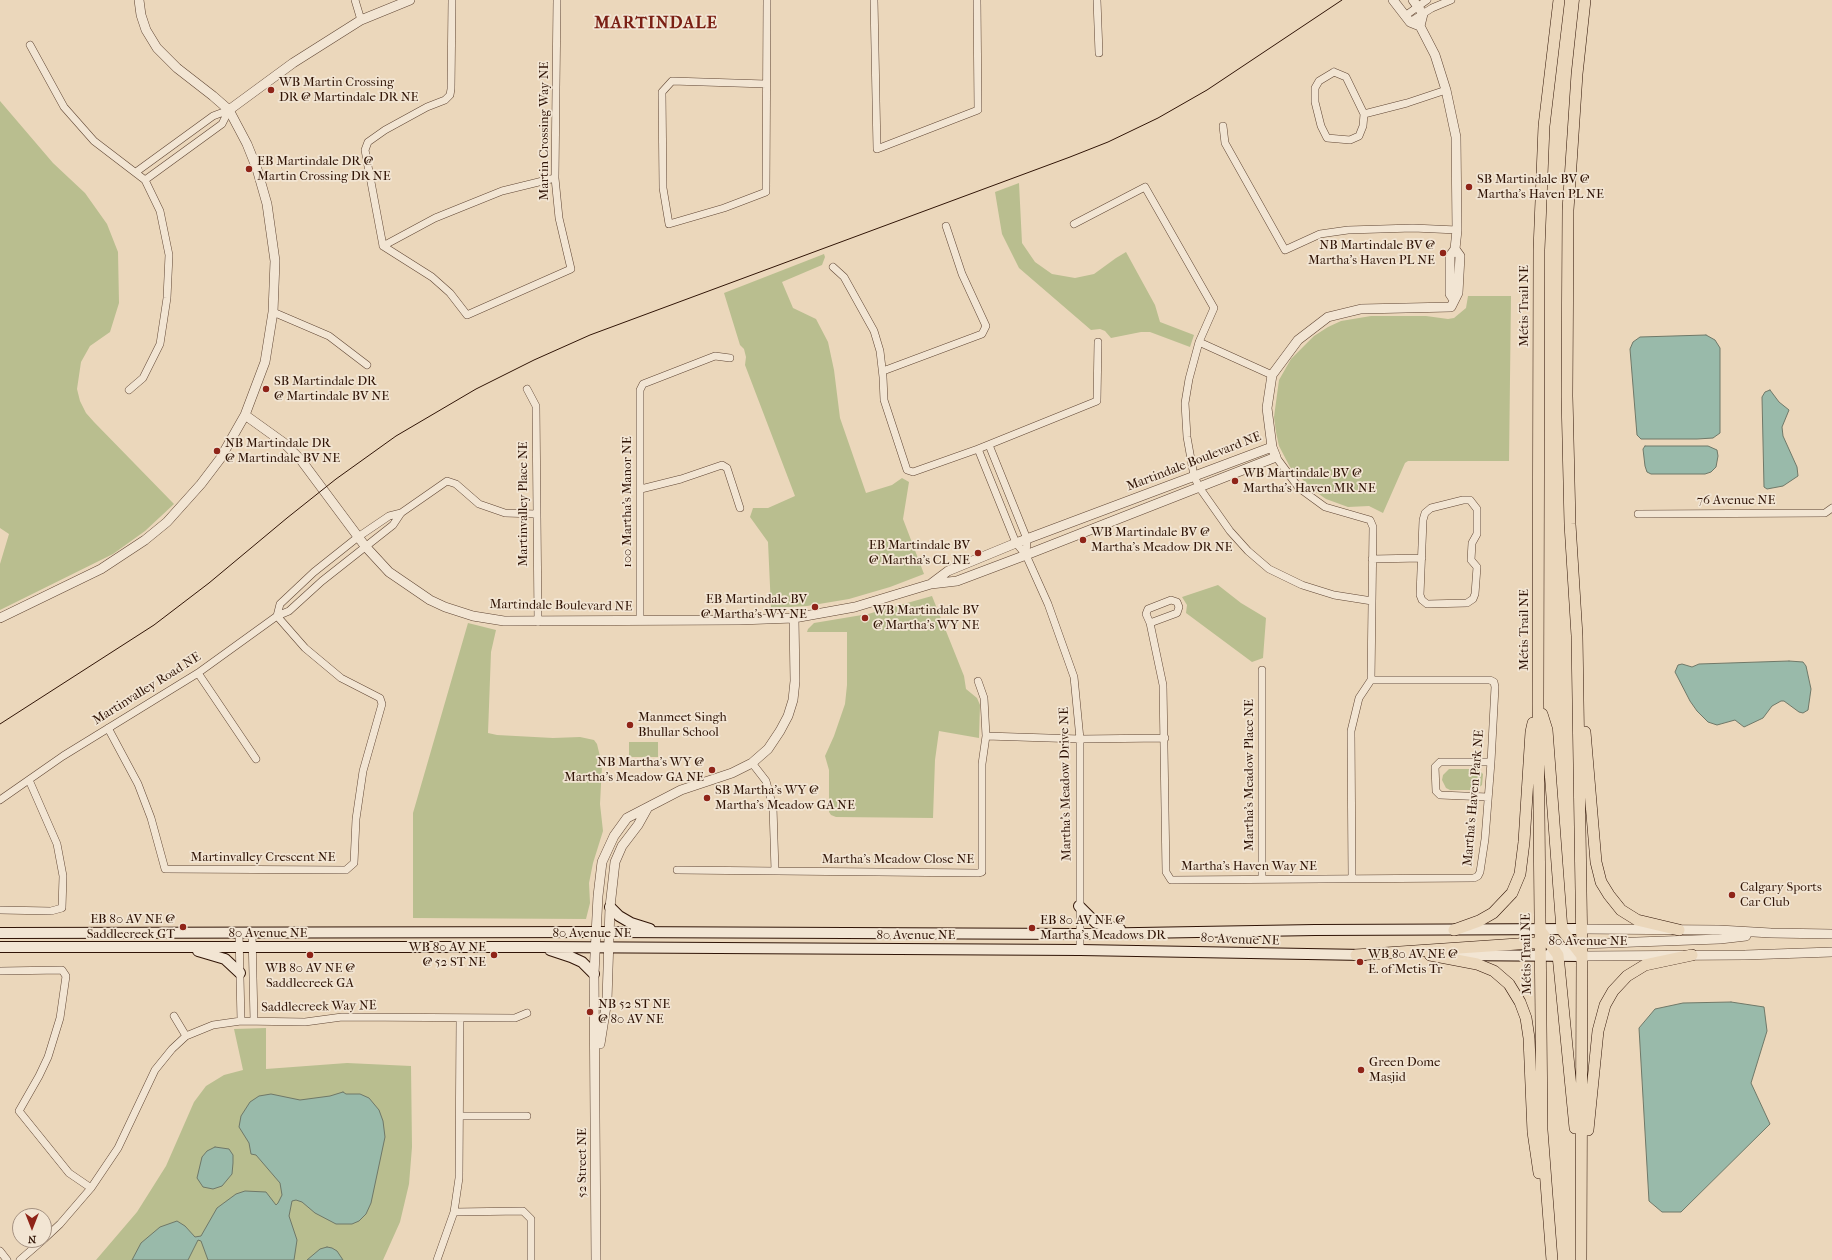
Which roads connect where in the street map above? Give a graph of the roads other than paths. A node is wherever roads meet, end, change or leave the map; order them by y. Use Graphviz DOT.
graph roads {
  1 [pos="139,0"];
  2 [pos="355,0"];
  3 [pos="410,0"];
  4 [pos="452,0"];
  5 [pos="557,0"];
  6 [pos="767,0"];
  7 [pos="874,0"];
  8 [pos="978,0"];
  9 [pos="1097,0"];
  10 [pos="1393,0"];
  11 [pos="1427,0"];
  12 [pos="1451,0"];
  13 [pos="1559,0"];
  14 [pos="1585,0"];
  15 [pos="1418,7"];
  16 [pos="1408,19"];
  17 [pos="361,20"];
  18 [pos="1420,26"];
  19 [pos="30,45"];
  20 [pos="1099,53"];
  21 [pos="766,84"];
  22 [pos="1446,90"];
  23 [pos="229,110"];
  24 [pos="1364,114"];
  25 [pos="1223,126"];
  26 [pos="136,172"];
  27 [pos="555,178"];
  28 [pos="145,180"];
  29 [pos="1074,224"];
  30 [pos="946,226"];
  31 [pos="1457,230"];
  32 [pos="384,246"];
  33 [pos="833,267"];
  34 [pos="273,312"];
  35 [pos="1098,342"];
  36 [pos="1199,342"];
  37 [pos="730,358"];
  38 [pos="367,365"];
  39 [pos="883,372"];
  40 [pos="1272,375"];
  41 [pos="527,389"];
  42 [pos="129,390"];
  43 [pos="245,415"];
  44 [pos="989,444"];
  45 [pos="1272,447"];
  46 [pos="978,449"];
  47 [pos="1276,457"];
  48 [pos="1194,476"];
  49 [pos="1199,487"];
  50 [pos="641,489"];
  51 [pos="740,508"];
  52 [pos="1832,508"];
  53 [pos="401,513"];
  54 [pos="536,514"];
  55 [pos="1638,514"];
  56 [pos="358,537"];
  57 [pos="1027,539"];
  58 [pos="1016,543"];
  59 [pos="365,546"];
  60 [pos="1026,555"];
  61 [pos="1422,558"];
  62 [pos="1372,559"];
  63 [pos="931,584"];
  64 [pos="1372,601"];
  65 [pos="277,616"];
  66 [pos="0,618"];
  67 [pos="794,618"];
  68 [pos="640,620"];
  69 [pos="538,622"];
  70 [pos="1150,623"];
  71 [pos="1577,636"];
  72 [pos="1262,670"];
  73 [pos="198,673"];
  74 [pos="1372,680"];
  75 [pos="978,681"];
  76 [pos="1538,704"];
  77 [pos="108,728"];
  78 [pos="986,736"];
  79 [pos="1165,738"];
  80 [pos="1080,739"];
  81 [pos="256,759"];
  82 [pos="1491,762"];
  83 [pos="752,763"];
  84 [pos="29,780"];
  85 [pos="1488,797"];
  86 [pos="0,800"];
  87 [pos="648,806"];
  88 [pos="677,870"];
  89 [pos="775,871"];
  90 [pos="1352,878"];
  91 [pos="1262,879"];
  92 [pos="1079,906"];
  93 [pos="610,907"];
  94 [pos="0,910"];
  95 [pos="1581,929"];
  96 [pos="1454,930"];
  97 [pos="1540,930"];
  98 [pos="1680,930"];
  99 [pos="596,932"];
  100 [pos="610,932"];
  101 [pos="0,933"];
  102 [pos="239,933"];
  103 [pos="252,933"];
  104 [pos="668,933"];
  105 [pos="1146,933"];
  106 [pos="1564,933"];
  107 [pos="1771,933"];
  108 [pos="1080,934"];
  109 [pos="1832,934"];
  110 [pos="1545,942"];
  111 [pos="1578,945"];
  112 [pos="0,947"];
  113 [pos="176,947"];
  114 [pos="240,947"];
  115 [pos="253,947"];
  116 [pos="538,947"];
  117 [pos="596,947"];
  118 [pos="610,947"];
  119 [pos="1080,950"];
  120 [pos="1832,952"];
  121 [pos="1557,953"];
  122 [pos="1356,955"];
  123 [pos="1430,955"];
  124 [pos="1541,955"];
  125 [pos="1692,955"];
  126 [pos="1582,956"];
  127 [pos="0,971"];
  128 [pos="240,973"];
  129 [pos="594,974"];
  130 [pos="527,1013"];
  131 [pos="174,1016"];
  132 [pos="460,1018"];
  133 [pos="240,1021"];
  134 [pos="254,1021"];
  135 [pos="186,1036"];
  136 [pos="596,1066"];
  137 [pos="460,1116"];
  138 [pos="527,1116"];
  139 [pos="91,1188"];
  140 [pos="1582,1192"];
  141 [pos="454,1212"];
  142 [pos="52,1231"];
  143 [pos="33,1248"];
  144 [pos="0,1251"];
  145 [pos="7,1260"];
  146 [pos="20,1260"];
  147 [pos="437,1260"];
  148 [pos="531,1260"];
  149 [pos="596,1260"];
  150 [pos="1551,1260"];
  151 [pos="1581,1260"];
  1 -- 23 [label="street"];
  2 -- 17 [label="street"];
  3 -- 17 [label="street"];
  4 -- 32 [label="street"];
  5 -- 27 [label="street, Martin Crossing Way NE"];
  6 -- 21 [label="street"];
  7 -- 8 [label="street"];
  9 -- 20 [label="street"];
  10 -- 16 [label="street"];
  11 -- 15 [label="street"];
  12 -- 15 [label="street"];
  13 -- 76 [label="main road, Métis Trail NE"];
  14 -- 71 [label="main road"];
  15 -- 16 [label="street"];
  15 -- 18 [label="street"];
  16 -- 18 [label="street"];
  17 -- 23 [label="street"];
  18 -- 22 [label="street, Martindale Boulevard NE"];
  19 -- 26 [label="street"];
  21 -- 21 [label="street"];
  22 -- 24 [label="street"];
  22 -- 31 [label="street, Martindale Boulevard NE"];
  23 -- 26 [label="street"];
  23 -- 28 [label="street"];
  23 -- 34 [label="street"];
  24 -- 24 [label="street"];
  25 -- 31 [label="street"];
  26 -- 28 [label="street"];
  27 -- 32 [label="street"];
  27 -- 32 [label="street, Martin Crossing Way NE"];
  28 -- 42 [label="street"];
  29 -- 36 [label="street"];
  30 -- 39 [label="street"];
  31 -- 40 [label="street, Martindale Boulevard NE"];
  33 -- 39 [label="street"];
  34 -- 38 [label="street"];
  34 -- 43 [label="street"];
  35 -- 44 [label="street"];
  36 -- 40 [label="street"];
  36 -- 48 [label="street"];
  37 -- 50 [label="street, 100 Martha's Manor NE"];
  39 -- 46 [label="street"];
  40 -- 45 [label="street, Martindale Boulevard NE"];
  41 -- 54 [label="street, Martinvalley Place NE"];
  43 -- 56 [label="street, Martindale Boulevard NE"];
  43 -- 66 [label="street"];
  44 -- 46 [label="street"];
  44 -- 57 [label="street"];
  45 -- 47 [label="street"];
  45 -- 48 [label="street, Martindale Boulevard NE"];
  46 -- 58 [label="street"];
  47 -- 49 [label="street, Martindale Boulevard NE"];
  47 -- 62 [label="street"];
  48 -- 49 [label="street"];
  48 -- 57 [label="street, Martindale Boulevard NE"];
  49 -- 60 [label="street, Martindale Boulevard NE"];
  49 -- 64 [label="street"];
  50 -- 51 [label="street"];
  50 -- 68 [label="street, 100 Martha's Manor NE"];
  52 -- 55 [label="street, 76 Avenue NE"];
  53 -- 54 [label="street"];
  53 -- 56 [label="street, Martinvalley Road NE"];
  53 -- 59 [label="street, Martinvalley Road NE"];
  54 -- 69 [label="street, Martinvalley Place NE"];
  56 -- 59 [label="street, Martindale Boulevard NE"];
  56 -- 65 [label="street, Martinvalley Road NE"];
  57 -- 58 [label="street, Martindale Boulevard NE"];
  57 -- 60 [label="street"];
  58 -- 60 [label="street"];
  58 -- 63 [label="street, Martindale Boulevard NE"];
  59 -- 65 [label="street, Martinvalley Road NE"];
  59 -- 69 [label="street, Martindale Boulevard NE"];
  60 -- 63 [label="street, Martindale Boulevard NE"];
  60 -- 80 [label="street, Martha's Meadow Drive NE"];
  61 -- 61 [label="street"];
  61 -- 62 [label="street"];
  62 -- 64 [label="street"];
  63 -- 67 [label="street, Martindale Boulevard NE"];
  64 -- 74 [label="street"];
  65 -- 73 [label="street, Martinvalley Road NE"];
  65 -- 77 [label="street, Martinvalley Crescent NE"];
  67 -- 68 [label="street, Martindale Boulevard NE"];
  67 -- 83 [label="street, 52 Street NE"];
  68 -- 69 [label="street, Martindale Boulevard NE"];
  70 -- 79 [label="street"];
  71 -- 95 [label="main road"];
  71 -- 98 [label="main road"];
  72 -- 91 [label="street, Martha's Meadow Place NE"];
  73 -- 77 [label="street, Martinvalley Road NE"];
  73 -- 81 [label="street"];
  74 -- 82 [label="street, Martha's Haven Park NE"];
  74 -- 90 [label="street"];
  75 -- 78 [label="street"];
  76 -- 96 [label="main road"];
  76 -- 97 [label="main road, Métis Trail NE"];
  76 -- 106 [label="main road"];
  77 -- 84 [label="street, Martinvalley Road NE"];
  78 -- 80 [label="street"];
  78 -- 89 [label="street, Martha's Meadow Close NE"];
  79 -- 80 [label="street"];
  79 -- 91 [label="street, Martha's Haven Way NE"];
  80 -- 92 [label="street, Martha's Meadow Drive NE"];
  82 -- 85 [label="street, Martha's Haven Park NE"];
  82 -- 85 [label="street"];
  83 -- 87 [label="street, 52 Street NE"];
  83 -- 89 [label="street"];
  84 -- 86 [label="street, Martinvalley Road NE"];
  84 -- 94 [label="street"];
  85 -- 90 [label="street, Martha's Haven Park NE"];
  87 -- 93 [label="street, 52 Street NE"];
  87 -- 99 [label="street, 52 Street NE"];
  88 -- 89 [label="street, Martha's Meadow Close NE"];
  90 -- 91 [label="street, Martha's Haven Way NE"];
  92 -- 105 [label="main road"];
  92 -- 108 [label="street, Martha's Meadow Drive NE"];
  93 -- 100 [label="street, 52 Street NE"];
  93 -- 104 [label="main road"];
  95 -- 98 [label="street, 80 Avenue NE"];
  95 -- 106 [label="main road"];
  95 -- 111 [label="main road"];
  96 -- 97 [label="main road, 80 Avenue NE"];
  96 -- 105 [label="main road, 80 Avenue NE"];
  97 -- 106 [label="main road, 80 Avenue NE"];
  97 -- 110 [label="main road"];
  98 -- 107 [label="street, 80 Avenue NE"];
  99 -- 100 [label="main road, 80 Avenue NE"];
  99 -- 103 [label="main road, 80 Avenue NE"];
  99 -- 117 [label="street, 52 Street NE"];
  100 -- 104 [label="main road, 80 Avenue NE"];
  100 -- 118 [label="street, 52 Street NE"];
  101 -- 102 [label="main road, 80 Avenue NE"];
  102 -- 103 [label="main road, 80 Avenue NE"];
  102 -- 114 [label="street"];
  103 -- 115 [label="street"];
  104 -- 108 [label="main road, 80 Avenue NE"];
  105 -- 108 [label="main road, 80 Avenue NE"];
  106 -- 110 [label="main road"];
  106 -- 111 [label="main road"];
  107 -- 109 [label="street, 80 Avenue NE"];
  107 -- 111 [label="street"];
  108 -- 119 [label="street, Martha's Meadow Drive NE"];
  110 -- 121 [label="main road"];
  110 -- 122 [label="main road"];
  110 -- 124 [label="main road, Métis Trail NE"];
  111 -- 121 [label="street"];
  111 -- 126 [label="main road"];
  112 -- 113 [label="main road, 80 Avenue NE"];
  113 -- 114 [label="main road, 80 Avenue NE"];
  113 -- 128 [label="main road"];
  114 -- 115 [label="main road, 80 Avenue NE"];
  114 -- 128 [label="street"];
  115 -- 116 [label="main road, 80 Avenue NE"];
  115 -- 134 [label="street"];
  116 -- 117 [label="main road, 80 Avenue NE"];
  116 -- 129 [label="main road"];
  117 -- 118 [label="main road, 80 Avenue NE"];
  117 -- 129 [label="street, 52 Street NE"];
  118 -- 119 [label="main road, 80 Avenue NE"];
  118 -- 136 [label="street, 52 Street NE"];
  119 -- 122 [label="main road, 80 Avenue NE"];
  120 -- 125 [label="street, 80 Avenue NE"];
  121 -- 124 [label="main road, 80 Avenue NE"];
  121 -- 126 [label="main road, 80 Avenue NE"];
  121 -- 140 [label="main road"];
  122 -- 123 [label="main road, 80 Avenue NE"];
  123 -- 124 [label="main road, 80 Avenue NE"];
  123 -- 150 [label="main road"];
  124 -- 150 [label="main road, Métis Trail NE"];
  125 -- 126 [label="street, 80 Avenue NE"];
  125 -- 140 [label="main road"];
  126 -- 140 [label="main road"];
  127 -- 139 [label="street"];
  128 -- 133 [label="street"];
  129 -- 136 [label="street, 52 Street NE"];
  130 -- 132 [label="street, Saddlecreek Way NE"];
  131 -- 135 [label="street"];
  132 -- 134 [label="street, Saddlecreek Way NE"];
  132 -- 137 [label="street"];
  133 -- 134 [label="street, Saddlecreek Way NE"];
  133 -- 135 [label="street, Saddlecreek Way NE"];
  135 -- 139 [label="street, Saddlecreek Way NE"];
  136 -- 149 [label="street, 52 Street NE"];
  137 -- 138 [label="street"];
  137 -- 141 [label="street"];
  139 -- 142 [label="street, Saddlecreek Way NE"];
  140 -- 151 [label="main road"];
  141 -- 147 [label="street"];
  141 -- 148 [label="street"];
  143 -- 146 [label="street, Saddlecreek Way NE"];
  144 -- 145 [label="street"];
}
